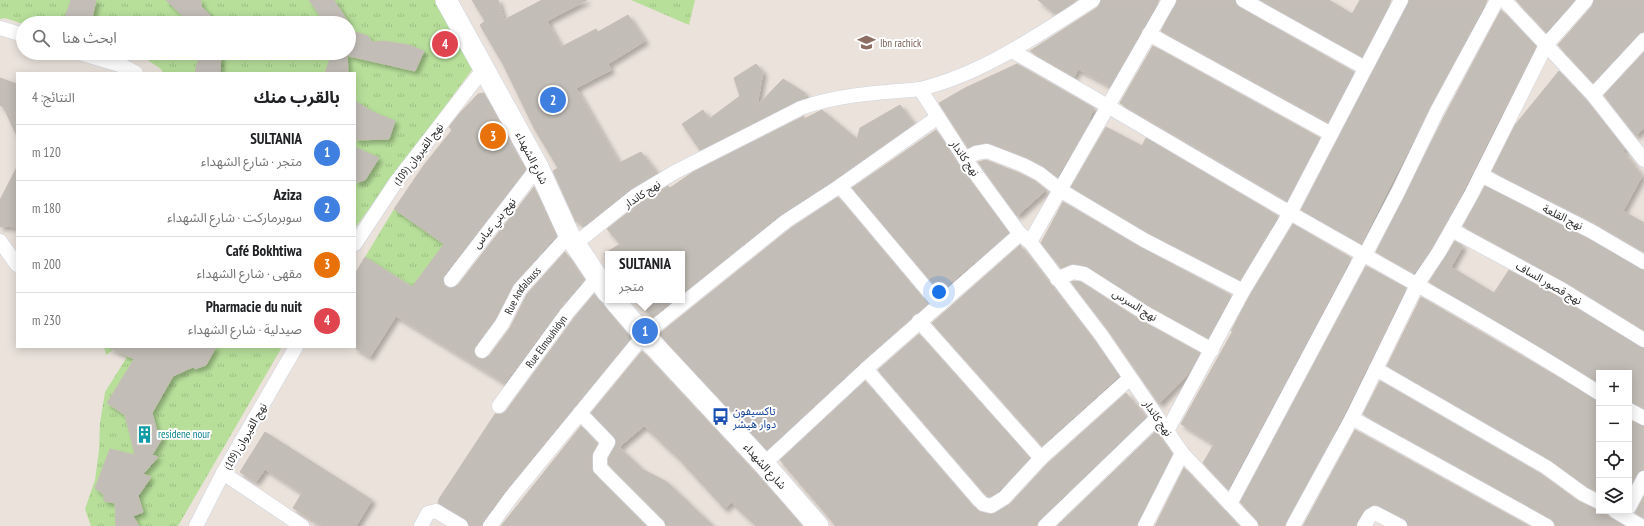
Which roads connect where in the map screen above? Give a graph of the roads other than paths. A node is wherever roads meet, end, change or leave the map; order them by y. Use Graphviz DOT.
graph roads {
  1 [pos="446,0"];
  2 [pos="1093,0"];
  3 [pos="1169,0"];
  4 [pos="1243,0"];
  5 [pos="1401,0"];
  6 [pos="1497,0"];
  7 [pos="1504,0"];
  8 [pos="1586,0"];
  9 [pos="0,28"];
  10 [pos="16,33"];
  11 [pos="1150,34"];
  12 [pos="1644,40"];
  13 [pos="1546,45"];
  14 [pos="1012,51"];
  15 [pos="103,60"];
  16 [pos="485,67"];
  17 [pos="1365,68"];
  18 [pos="134,72"];
  19 [pos="920,89"];
  20 [pos="1593,95"];
  21 [pos="1109,106"];
  22 [pos="938,117"];
  23 [pos="1331,134"];
  24 [pos="1642,151"];
  25 [pos="965,159"];
  26 [pos="538,167"];
  27 [pos="1481,175"];
  28 [pos="840,186"];
  29 [pos="1060,190"];
  30 [pos="1290,213"];
  31 [pos="1452,230"];
  32 [pos="1025,238"];
  33 [pos="572,239"];
  34 [pos="0,241"];
  35 [pos="356,242"];
  36 [pos="1364,254"];
  37 [pos="1644,262"];
  38 [pos="16,263"];
  39 [pos="1057,278"];
  40 [pos="451,280"];
  41 [pos="1418,283"];
  42 [pos="602,286"];
  43 [pos="1243,291"];
  44 [pos="685,302"];
  45 [pos="617,303"];
  46 [pos="684,303"];
  47 [pos="940,305"];
  48 [pos="919,321"];
  49 [pos="644,335"];
  50 [pos="1644,340"];
  51 [pos="295,348"];
  52 [pos="1212,350"];
  53 [pos="482,351"];
  54 [pos="866,369"];
  55 [pos="1376,369"];
  56 [pos="1130,378"];
  57 [pos="1596,391"];
  58 [pos="499,406"];
  59 [pos="1632,412"];
  60 [pos="580,413"];
  61 [pos="1157,418"];
  62 [pos="1352,418"];
  63 [pos="1644,418"];
  64 [pos="1167,431"];
  65 [pos="1182,453"];
  66 [pos="1041,458"];
  67 [pos="764,464"];
  68 [pos="223,473"];
  69 [pos="1644,478"];
  70 [pos="1632,498"];
  71 [pos="1596,500"];
  72 [pos="1230,504"];
  73 [pos="1622,514"];
  74 [pos="196,526"];
  75 [pos="302,526"];
  76 [pos="421,526"];
  77 [pos="461,526"];
  78 [pos="490,526"];
  79 [pos="658,526"];
  80 [pos="818,526"];
  81 [pos="1045,526"];
  82 [pos="1145,526"];
  83 [pos="1251,526"];
  84 [pos="1293,526"];
  85 [pos="1364,526"];
  86 [pos="1400,526"];
  87 [pos="1547,526"];
  88 [pos="1641,526"];
  1 -- 16 [label="street, شارع الشهداء"];
  2 -- 14 [label="street"];
  3 -- 11 [label="street"];
  4 -- 17 [label="street"];
  5 -- 17 [label="street"];
  6 -- 36 [label="street"];
  7 -- 13 [label="street"];
  8 -- 13 [label="street"];
  9 -- 10 [label="street"];
  11 -- 21 [label="street"];
  11 -- 23 [label="street"];
  12 -- 20 [label="street"];
  13 -- 20 [label="street"];
  13 -- 27 [label="street"];
  14 -- 19 [label="street"];
  14 -- 21 [label="street"];
  15 -- 18 [label="street"];
  16 -- 26 [label="street, شارع الشهداء"];
  16 -- 35 [label="street, نهج القيروان (109)"];
  17 -- 23 [label="street"];
  19 -- 22 [label="street, نهج كاندار"];
  19 -- 33 [label="street, نهج كاندار"];
  20 -- 24 [label="street"];
  21 -- 29 [label="street"];
  21 -- 30 [label="street"];
  22 -- 25 [label="street, نهج كاندار"];
  22 -- 28 [label="street"];
  23 -- 30 [label="street"];
  25 -- 29 [label="street"];
  25 -- 32 [label="street, نهج كاندار"];
  26 -- 33 [label="street, شارع الشهداء"];
  26 -- 40 [label="street, نهج بني عباس"];
  27 -- 31 [label="street"];
  27 -- 37 [label="street, نهج القلعة"];
  28 -- 44 [label="street"];
  28 -- 47 [label="street"];
  29 -- 32 [label="street"];
  29 -- 43 [label="street"];
  30 -- 36 [label="street"];
  30 -- 43 [label="street"];
  31 -- 41 [label="street"];
  31 -- 50 [label="street, نهج قصور الساف"];
  32 -- 39 [label="street, نهج كاندار"];
  32 -- 47 [label="street"];
  33 -- 42 [label="street, شارع الشهداء"];
  33 -- 53 [label="street, Rue Andalouss"];
  34 -- 38 [label="street"];
  36 -- 41 [label="street"];
  36 -- 72 [label="street"];
  39 -- 52 [label="street, نهج السرس"];
  39 -- 56 [label="street, نهج كاندار"];
  41 -- 55 [label="street"];
  41 -- 57 [label="street"];
  42 -- 58 [label="street, Rue Elmouhidyn"];
  43 -- 52 [label="street"];
  45 -- 49 [label="street, شارع الشهداء"];
  46 -- 49 [label="street"];
  47 -- 48 [label="street"];
  48 -- 54 [label="street"];
  48 -- 66 [label="street"];
  49 -- 60 [label="street"];
  49 -- 67 [label="street, شارع الشهداء"];
  51 -- 68 [label="street, نهج القيروان (109)"];
  52 -- 64 [label="street"];
  54 -- 66 [label="street"];
  54 -- 67 [label="street"];
  55 -- 62 [label="street"];
  55 -- 71 [label="street"];
  56 -- 61 [label="street, نهج كاندار"];
  56 -- 66 [label="street"];
  59 -- 63 [label="street"];
  60 -- 78 [label="street"];
  60 -- 79 [label="street"];
  61 -- 64 [label="street, نهج كاندار"];
  61 -- 81 [label="street"];
  62 -- 84 [label="street"];
  62 -- 87 [label="street"];
  64 -- 65 [label="street, نهج كاندار"];
  65 -- 72 [label="street, نهج كاندار"];
  65 -- 82 [label="street"];
  67 -- 80 [label="street, شارع الشهداء"];
  68 -- 74 [label="street, نهج القيروان (109)"];
  68 -- 75 [label="street"];
  69 -- 70 [label="street"];
  72 -- 83 [label="street, نهج كاندار"];
  73 -- 88 [label="street"];
  76 -- 77 [label="street"];
  85 -- 86 [label="street"];
}
